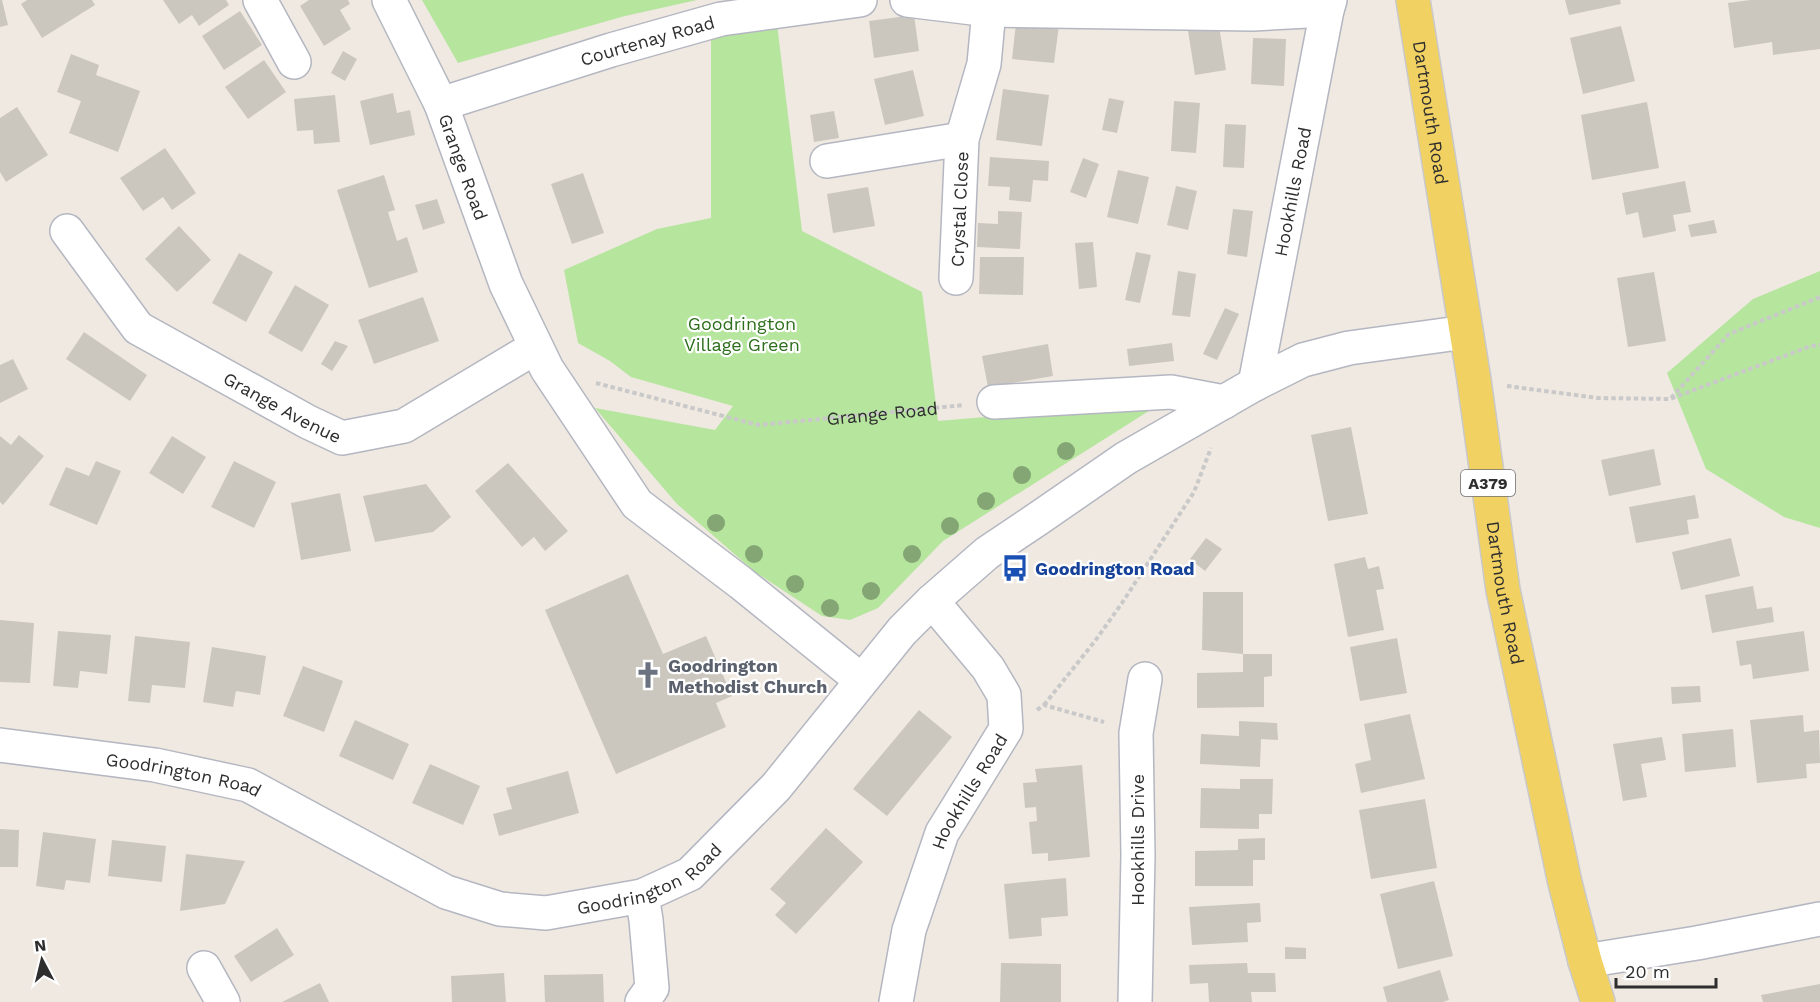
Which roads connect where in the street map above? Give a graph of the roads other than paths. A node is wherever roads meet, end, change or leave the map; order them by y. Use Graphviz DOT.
graph roads {
  1 [pos="388,0"];
  2 [pos="860,0"];
  3 [pos="907,0"];
  4 [pos="1413,0"];
  5 [pos="268,3"];
  6 [pos="1329,5"];
  7 [pos="989,10"];
  8 [pos="294,62"];
  9 [pos="441,104"];
  10 [pos="962,139"];
  11 [pos="827,161"];
  12 [pos="67,231"];
  13 [pos="956,278"];
  14 [pos="1466,332"];
  15 [pos="541,358"];
  16 [pos="1255,384"];
  17 [pos="994,402"];
  18 [pos="1224,402"];
  19 [pos="932,601"];
  20 [pos="1145,679"];
  21 [pos="861,680"];
  22 [pos="0,745"];
  23 [pos="642,896"];
  24 [pos="1820,919"];
  25 [pos="1586,962"];
  26 [pos="204,968"];
  27 [pos="223,1002"];
  28 [pos="642,1002"];
  29 [pos="896,1002"];
  30 [pos="1135,1002"];
  31 [pos="1598,1002"];
  1 -- 9 [label="street, Grange Road"];
  2 -- 9 [label="street, Courtenay Road"];
  3 -- 7 [label="street"];
  4 -- 14 [label="main road, Dartmouth Road / A379"];
  5 -- 8 [label="street"];
  6 -- 7 [label="street"];
  6 -- 16 [label="street, Hookhills Road"];
  7 -- 10 [label="street, Crystal Close"];
  9 -- 15 [label="street, Grange Road"];
  10 -- 11 [label="street, Crystal Close"];
  10 -- 13 [label="street, Crystal Close"];
  12 -- 15 [label="street, Grange Avenue"];
  14 -- 16 [label="street, Goodrington Road"];
  14 -- 25 [label="main road, Dartmouth Road / A379"];
  15 -- 21 [label="street, Grange Road"];
  16 -- 18 [label="street, Goodrington Road"];
  17 -- 18 [label="street"];
  18 -- 19 [label="street, Goodrington Road"];
  19 -- 21 [label="street, Goodrington Road"];
  19 -- 29 [label="street, Hookhills Road"];
  20 -- 30 [label="street, Hookhills Drive"];
  21 -- 23 [label="street, Goodrington Road"];
  22 -- 23 [label="street, Goodrington Road"];
  23 -- 28 [label="street"];
  24 -- 25 [label="street"];
  25 -- 31 [label="main road, Dartmouth Road / A379"];
  26 -- 27 [label="street"];
}
